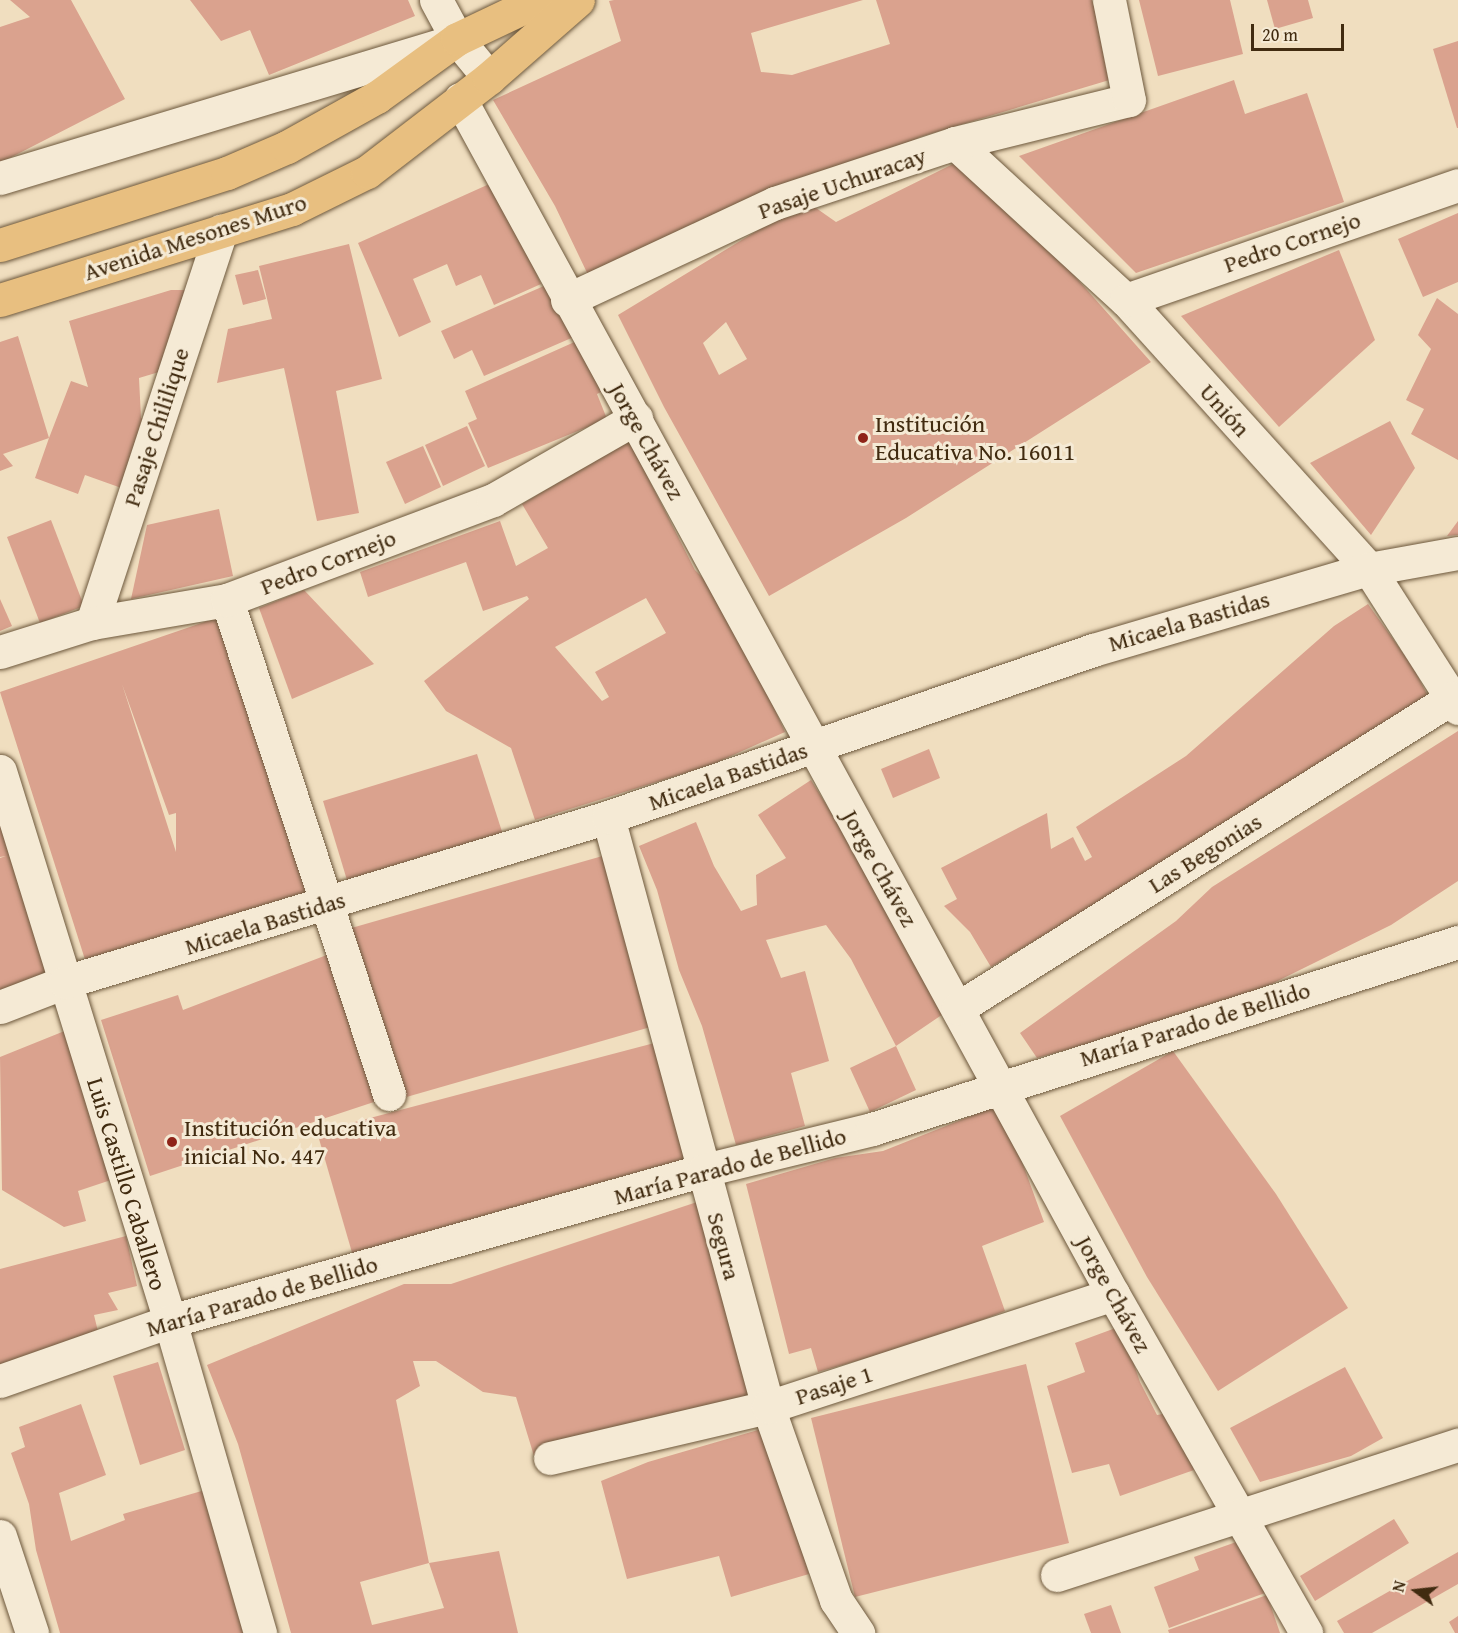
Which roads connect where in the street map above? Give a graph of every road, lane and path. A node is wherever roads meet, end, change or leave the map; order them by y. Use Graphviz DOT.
graph roads {
  1 [pos="436,0"];
  2 [pos="539,0"];
  3 [pos="578,0"];
  4 [pos="1109,0"];
  5 [pos="457,39"];
  6 [pos="489,78"];
  7 [pos="460,99"];
  8 [pos="955,143"];
  9 [pos="0,178"];
  10 [pos="1458,185"];
  11 [pos="221,231"];
  12 [pos="0,245"];
  13 [pos="0,300"];
  14 [pos="567,300"];
  15 [pos="1126,300"];
  16 [pos="636,418"];
  17 [pos="1458,553"];
  18 [pos="1369,569"];
  19 [pos="227,600"];
  20 [pos="92,623"];
  21 [pos="0,652"];
  22 [pos="1455,703"];
  23 [pos="813,748"];
  24 [pos="0,771"];
  25 [pos="608,817"];
  26 [pos="324,906"];
  27 [pos="1458,942"];
  28 [pos="65,982"];
  29 [pos="0,1007"];
  30 [pos="958,1008"];
  31 [pos="1000,1085"];
  32 [pos="389,1094"];
  33 [pos="704,1170"];
  34 [pos="1113,1294"];
  35 [pos="170,1321"];
  36 [pos="0,1381"];
  37 [pos="768,1407"];
  38 [pos="1453,1455"];
  39 [pos="550,1458"];
  40 [pos="1242,1516"];
  41 [pos="0,1536"];
  42 [pos="1057,1575"];
  43 [pos="9,1597"];
  44 [pos="32,1633"];
  45 [pos="260,1633"];
  46 [pos="858,1633"];
  47 [pos="1306,1633"];
  1 -- 5 [label="street"];
  2 -- 5 [label="highway"];
  3 -- 6 [label="highway, Avenida Mesones Muro"];
  4 -- 8 [label="street, Pasaje Uchuracay"];
  5 -- 6 [label="street"];
  5 -- 9 [label="street"];
  5 -- 12 [label="highway"];
  6 -- 7 [label="highway, Avenida Mesones Muro"];
  7 -- 11 [label="highway, Avenida Mesones Muro"];
  7 -- 14 [label="street, Jorge Chávez"];
  8 -- 14 [label="street, Pasaje Uchuracay"];
  8 -- 15 [label="street, Unión"];
  10 -- 15 [label="street, Pedro Cornejo"];
  11 -- 13 [label="highway, Avenida Mesones Muro"];
  11 -- 20 [label="street, Pasaje Chililique"];
  14 -- 16 [label="street, Jorge Chávez"];
  15 -- 18 [label="street, Unión"];
  16 -- 19 [label="street, Pedro Cornejo"];
  16 -- 23 [label="street, Jorge Chávez"];
  17 -- 18 [label="street, Micaela Bastidas"];
  18 -- 22 [label="street, Unión"];
  18 -- 23 [label="street, Micaela Bastidas"];
  19 -- 20 [label="street, Pedro Cornejo"];
  19 -- 26 [label="street"];
  20 -- 21 [label="street, Pedro Cornejo"];
  22 -- 30 [label="street, Las Begonias"];
  23 -- 25 [label="street, Micaela Bastidas"];
  23 -- 30 [label="street, Jorge Chávez"];
  24 -- 28 [label="street, Luis Castillo Caballero"];
  25 -- 26 [label="street, Micaela Bastidas"];
  25 -- 33 [label="street, Segura"];
  26 -- 28 [label="street, Micaela Bastidas"];
  26 -- 32 [label="street"];
  27 -- 31 [label="street, María Parado de Bellido"];
  28 -- 29 [label="street, Micaela Bastidas"];
  28 -- 35 [label="street, Luis Castillo Caballero"];
  30 -- 31 [label="street, Jorge Chávez"];
  31 -- 33 [label="street, María Parado de Bellido"];
  31 -- 34 [label="street, Jorge Chávez"];
  33 -- 35 [label="street, María Parado de Bellido"];
  33 -- 37 [label="street, Segura"];
  34 -- 37 [label="street, Pasaje 1"];
  34 -- 40 [label="street, Jorge Chávez"];
  35 -- 36 [label="street, María Parado de Bellido"];
  35 -- 45 [label="street, Luis Castillo Caballero"];
  37 -- 39 [label="street, Pasaje 1"];
  37 -- 46 [label="street, Segura"];
  38 -- 40 [label="street"];
  40 -- 42 [label="street"];
  40 -- 47 [label="street, Jorge Chávez"];
  41 -- 43 [label="street"];
  43 -- 44 [label="street"];
}
